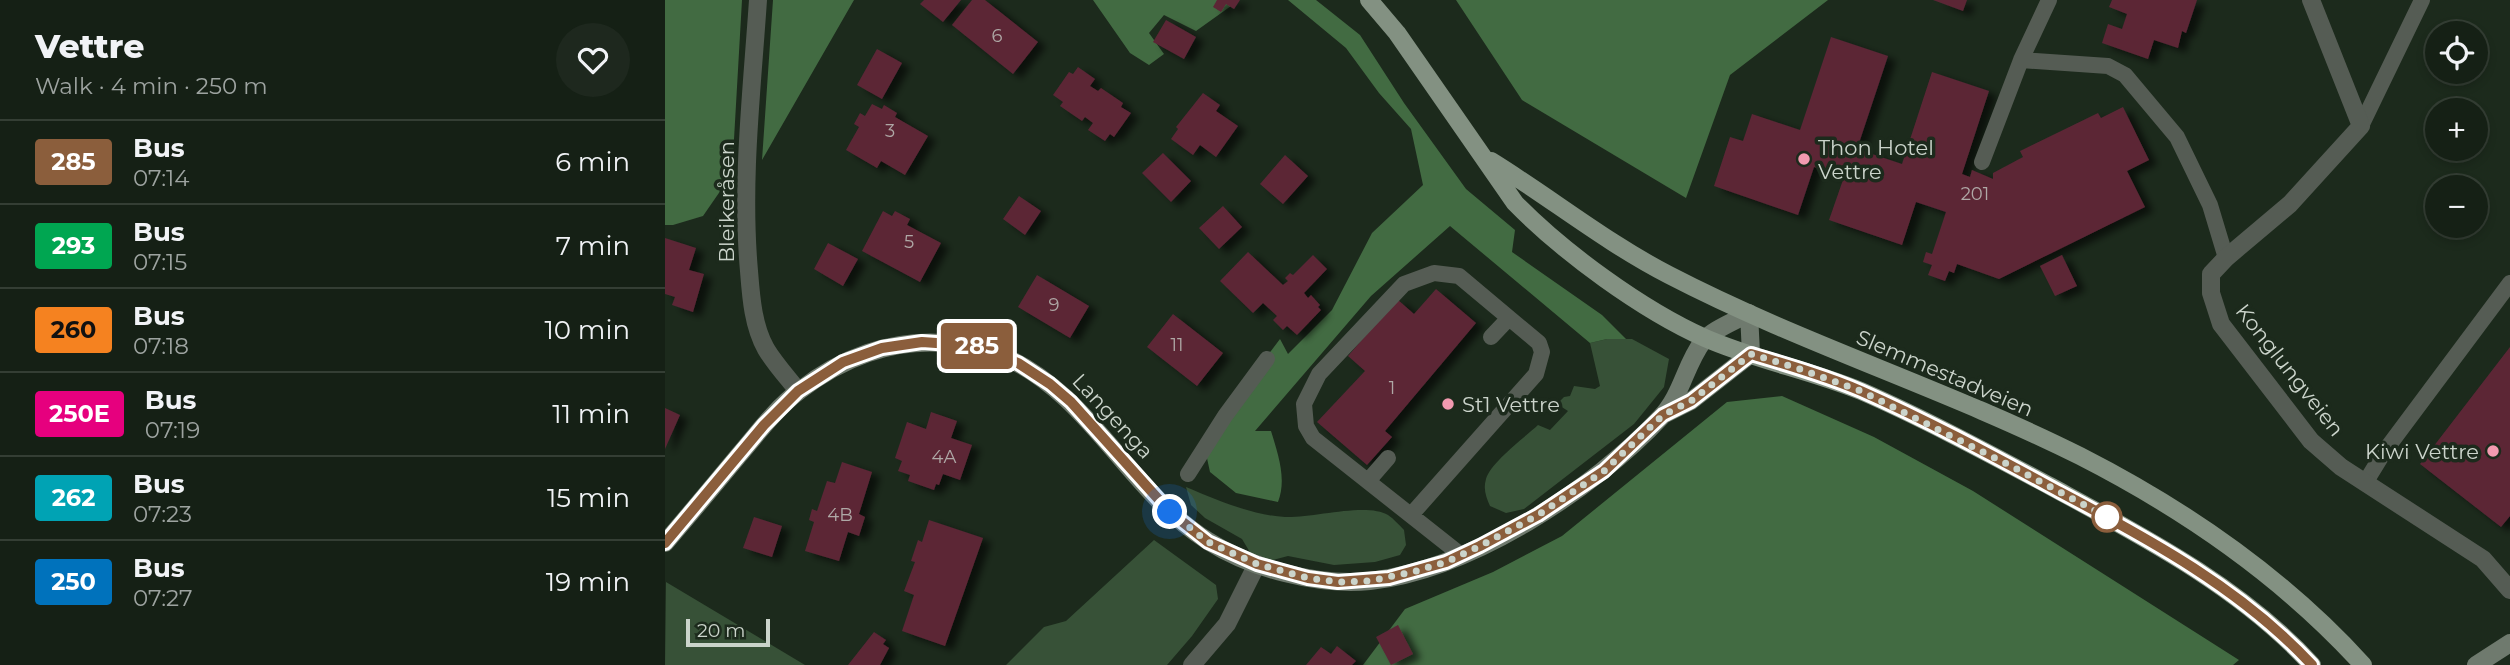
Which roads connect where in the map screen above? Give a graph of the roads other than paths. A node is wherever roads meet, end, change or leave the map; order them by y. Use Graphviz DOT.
graph roads {
  1 [pos="758,0"];
  2 [pos="1369,0"];
  3 [pos="2049,0"];
  4 [pos="2311,0"];
  5 [pos="2421,0"];
  6 [pos="2021,60"];
  7 [pos="2361,126"];
  8 [pos="1485,157"];
  9 [pos="1982,162"];
  10 [pos="2226,258"];
  11 [pos="2510,283"];
  12 [pos="1749,313"];
  13 [pos="1509,318"];
  14 [pos="1491,337"];
  15 [pos="1705,338"];
  16 [pos="1751,354"];
  17 [pos="1267,359"];
  18 [pos="798,391"];
  19 [pos="1663,415"];
  20 [pos="1388,458"];
  21 [pos="1188,474"];
  22 [pos="1369,481"];
  23 [pos="2365,483"];
  24 [pos="1411,515"];
  25 [pos="665,543"];
  26 [pos="1461,555"];
  27 [pos="1257,564"];
  28 [pos="2510,590"];
  29 [pos="2509,646"];
  30 [pos="2473,664"];
  31 [pos="1192,665"];
  32 [pos="2312,665"];
  33 [pos="2363,665"];
  1 -- 18 [label="street, Bleikeråsen"];
  2 -- 8 [label="main road, Slemmestadveien"];
  3 -- 6 [label="lane"];
  4 -- 7 [label="street"];
  5 -- 7 [label="lane"];
  6 -- 9 [label="lane"];
  6 -- 10 [label="lane"];
  7 -- 10 [label="street, Konglungveien"];
  8 -- 12 [label="main road, Slemmestadveien"];
  8 -- 15 [label="main road, Slemmestadveien"];
  10 -- 23 [label="street, Konglungveien"];
  11 -- 23 [label="lane"];
  12 -- 15 [label="main road"];
  12 -- 16 [label="main road"];
  12 -- 33 [label="main road, Slemmestadveien"];
  13 -- 14 [label="lane"];
  13 -- 22 [label="lane"];
  13 -- 24 [label="lane"];
  15 -- 16 [label="main road, Slemmestadveien"];
  15 -- 19 [label="main road, Langenga"];
  16 -- 19 [label="main road, Langenga"];
  16 -- 32 [label="main road, Slemmestadveien"];
  17 -- 21 [label="lane"];
  18 -- 25 [label="main road, Langenga"];
  18 -- 27 [label="main road, Langenga"];
  19 -- 26 [label="main road, Langenga"];
  20 -- 22 [label="lane"];
  22 -- 24 [label="lane"];
  23 -- 28 [label="street, Konglungveien"];
  24 -- 26 [label="lane"];
  26 -- 27 [label="main road, Langenga"];
  27 -- 31 [label="street"];
  29 -- 30 [label="main road"];
}
